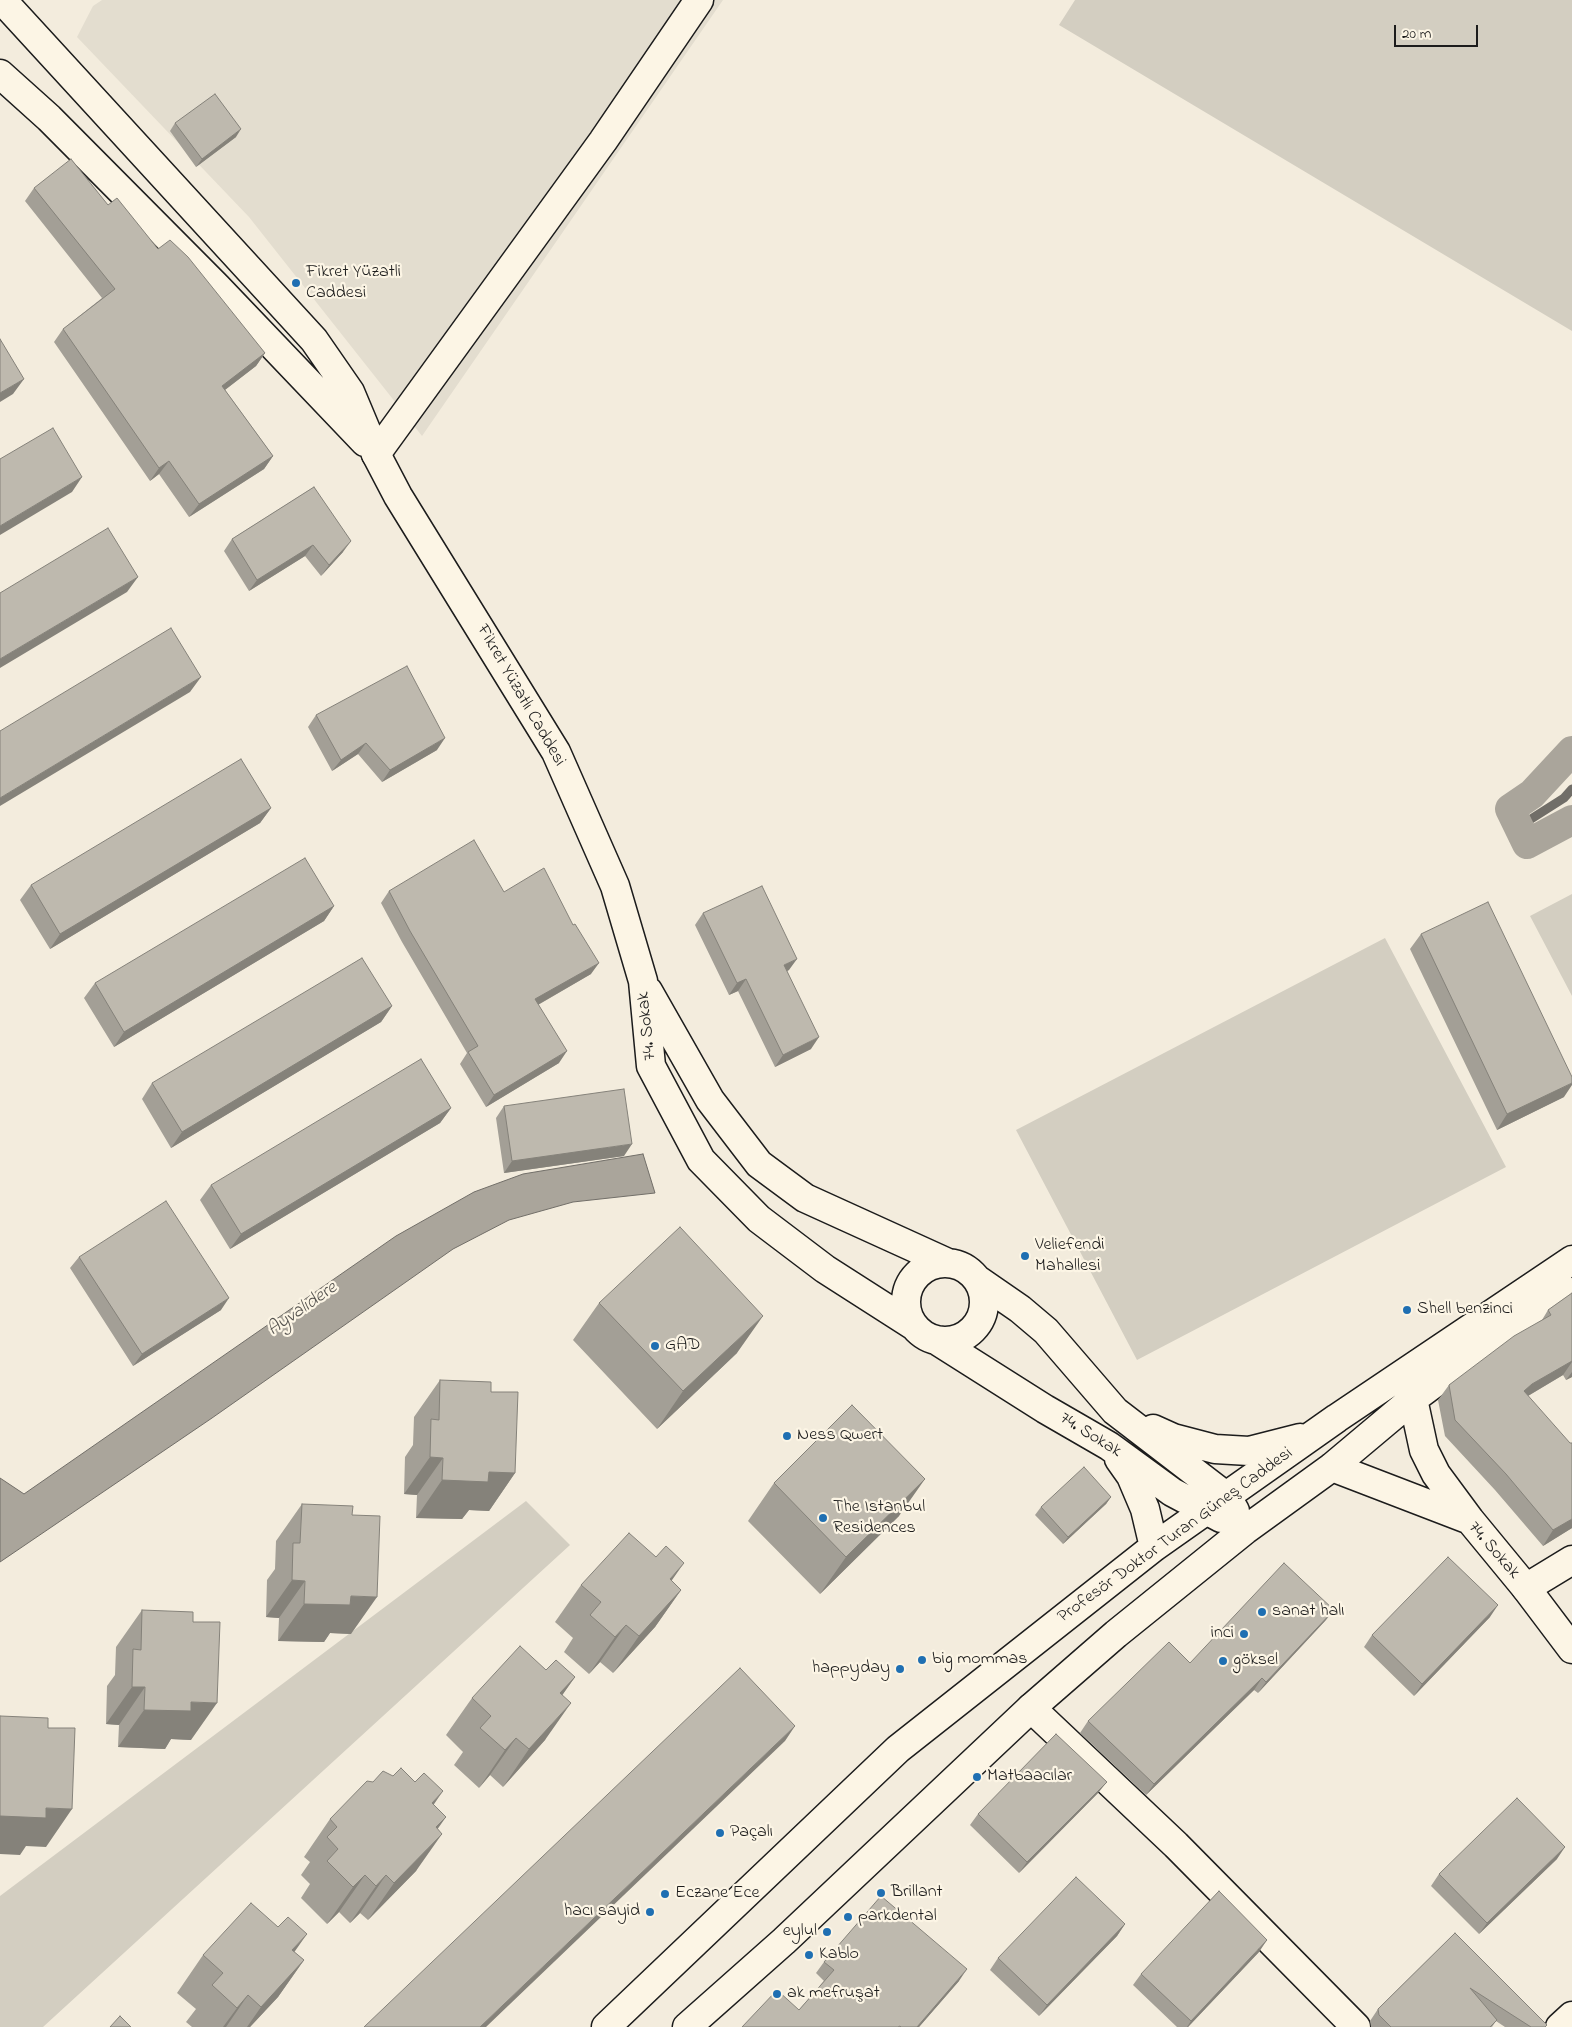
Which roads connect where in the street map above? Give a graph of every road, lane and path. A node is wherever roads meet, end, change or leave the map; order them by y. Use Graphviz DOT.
graph roads {
  1 [pos="2,0"];
  2 [pos="699,0"];
  3 [pos="0,74"];
  4 [pos="376,454"];
  5 [pos="643,981"];
  6 [pos="1572,1260"];
  7 [pos="948,1263"];
  8 [pos="978,1280"];
  9 [pos="1572,1281"];
  10 [pos="925,1333"];
  11 [pos="1429,1358"];
  12 [pos="1413,1399"];
  13 [pos="1115,1411"];
  14 [pos="1313,1435"];
  15 [pos="1109,1446"];
  16 [pos="1332,1467"];
  17 [pos="1217,1504"];
  18 [pos="1470,1520"];
  19 [pos="1245,1530"];
  20 [pos="1154,1548"];
  21 [pos="1572,1560"];
  22 [pos="1526,1588"];
  23 [pos="1572,1649"];
  24 [pos="1031,1708"];
  25 [pos="1572,2016"];
  26 [pos="606,2027"];
  27 [pos="687,2027"];
  28 [pos="1356,2027"];
  29 [pos="1560,2027"];
  1 -- 4 [label="main road"];
  2 -- 4 [label="main road"];
  3 -- 4 [label="main road"];
  4 -- 5 [label="main road, Fikret Yüzatlı Caddesi"];
  5 -- 7 [label="main road, 74. Sokak"];
  5 -- 10 [label="main road, 74. Sokak"];
  6 -- 11 [label="main road, Profesör Doktor Turan Güneş Caddesi"];
  7 -- 8 [label="main road"];
  7 -- 10 [label="main road"];
  8 -- 10 [label="main road"];
  8 -- 13 [label="main road, 74. Sokak"];
  9 -- 12 [label="main road, Profesör Doktor Turan Güneş Caddesi"];
  10 -- 15 [label="main road, 74. Sokak"];
  11 -- 12 [label="main road"];
  11 -- 14 [label="main road, Profesör Doktor Turan Güneş Caddesi"];
  12 -- 16 [label="main road, Profesör Doktor Turan Güneş Caddesi"];
  12 -- 18 [label="main road"];
  13 -- 14 [label="main road"];
  13 -- 17 [label="main road"];
  14 -- 17 [label="main road, Profesör Doktor Turan Güneş Caddesi"];
  15 -- 17 [label="main road, 74. Sokak"];
  15 -- 20 [label="main road"];
  16 -- 18 [label="main road, 74. Sokak"];
  16 -- 19 [label="main road, Profesör Doktor Turan Güneş Caddesi"];
  17 -- 19 [label="main road"];
  17 -- 20 [label="main road, Profesör Doktor Turan Güneş Caddesi"];
  18 -- 22 [label="main road, 74. Sokak"];
  19 -- 24 [label="main road, Profesör Doktor Turan Güneş Caddesi"];
  20 -- 26 [label="main road, Profesör Doktor Turan Güneş Caddesi"];
  21 -- 22 [label="main road"];
  22 -- 23 [label="main road, 74. Sokak"];
  24 -- 27 [label="main road, Profesör Doktor Turan Güneş Caddesi"];
  24 -- 28 [label="main road"];
  25 -- 29 [label="main road"];
}
